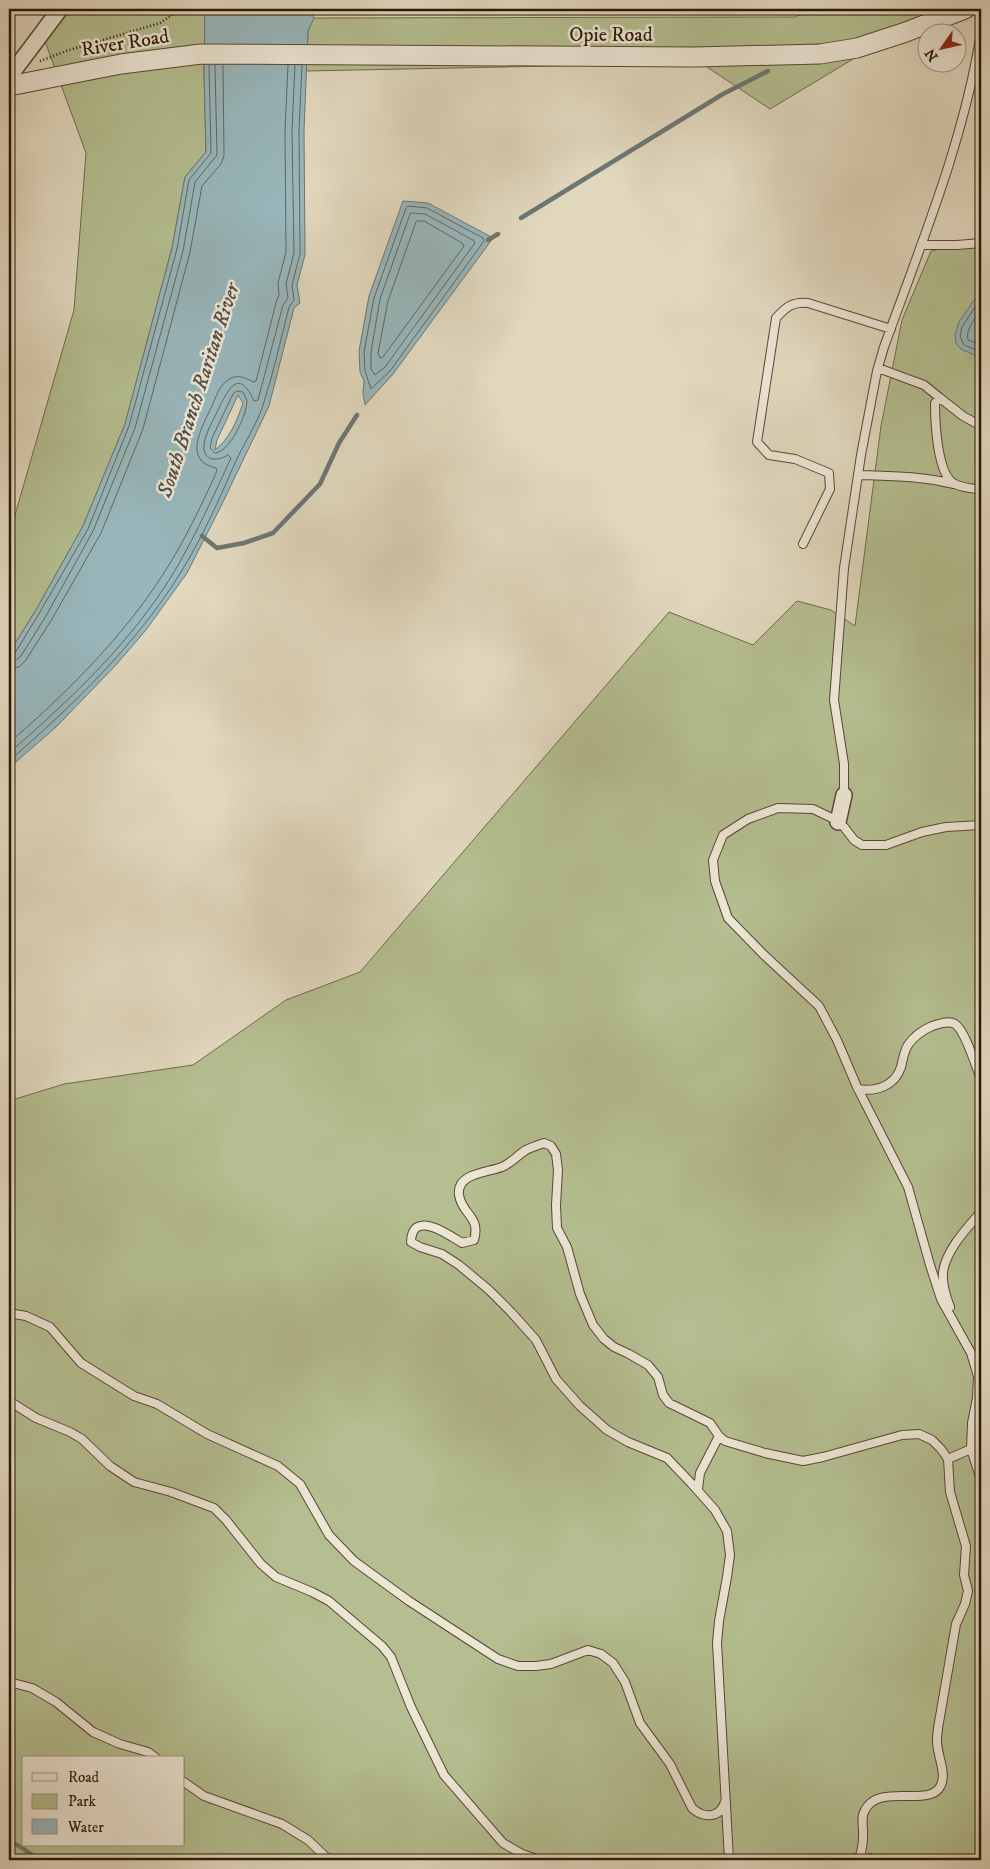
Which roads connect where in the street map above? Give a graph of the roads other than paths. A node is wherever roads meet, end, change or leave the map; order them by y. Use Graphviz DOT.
graph roads {
  1 [pos="60,9"];
  2 [pos="966,9"];
  3 [pos="981,32"];
  4 [pos="249,54"];
  5 [pos="9,78"];
  6 [pos="9,86"];
  7 [pos="981,243"];
  8 [pos="921,245"];
  9 [pos="890,329"];
  10 [pos="878,368"];
  11 [pos="940,398"];
  12 [pos="981,426"];
  13 [pos="858,475"];
  14 [pos="953,484"];
  15 [pos="981,490"];
  16 [pos="803,544"];
  17 [pos="844,795"];
  18 [pos="838,822"];
  19 [pos="981,825"];
  20 [pos="981,1079"];
  21 [pos="858,1089"];
  22 [pos="981,1212"];
  23 [pos="9,1312"];
  24 [pos="961,1335"];
  25 [pos="9,1400"];
  26 [pos="719,1436"];
  27 [pos="971,1449"];
  28 [pos="948,1459"];
  29 [pos="981,1480"];
  30 [pos="698,1490"];
  31 [pos="9,1682"];
  32 [pos="153,1756"];
  33 [pos="185,1783"];
  34 [pos="726,1800"];
  35 [pos="860,1856"];
  36 [pos="330,1860"];
  37 [pos="540,1860"];
  38 [pos="729,1860"];
  39 [pos="851,1860"];
  40 [pos="878,1860"];
  1 -- 5 [label="street"];
  2 -- 4 [label="street, Opie Road"];
  3 -- 8 [label="lane"];
  4 -- 6 [label="street, River Road"];
  7 -- 8 [label="lane"];
  8 -- 9 [label="lane"];
  9 -- 10 [label="lane"];
  9 -- 16 [label="lane"];
  10 -- 11 [label="lane"];
  10 -- 13 [label="lane"];
  11 -- 12 [label="lane"];
  11 -- 14 [label="lane"];
  13 -- 14 [label="lane"];
  13 -- 17 [label="lane"];
  14 -- 15 [label="lane"];
  17 -- 18 [label="street"];
  18 -- 19 [label="lane"];
  18 -- 21 [label="lane"];
  20 -- 21 [label="lane"];
  21 -- 24 [label="lane"];
  22 -- 24 [label="lane"];
  23 -- 34 [label="lane"];
  24 -- 27 [label="lane"];
  25 -- 37 [label="lane"];
  26 -- 28 [label="lane"];
  26 -- 30 [label="lane"];
  26 -- 30 [label="lane"];
  27 -- 28 [label="lane"];
  27 -- 29 [label="lane"];
  28 -- 35 [label="lane"];
  30 -- 34 [label="lane"];
  31 -- 32 [label="lane"];
  33 -- 36 [label="lane"];
  34 -- 38 [label="lane"];
  35 -- 39 [label="lane"];
  35 -- 40 [label="lane"];
}
